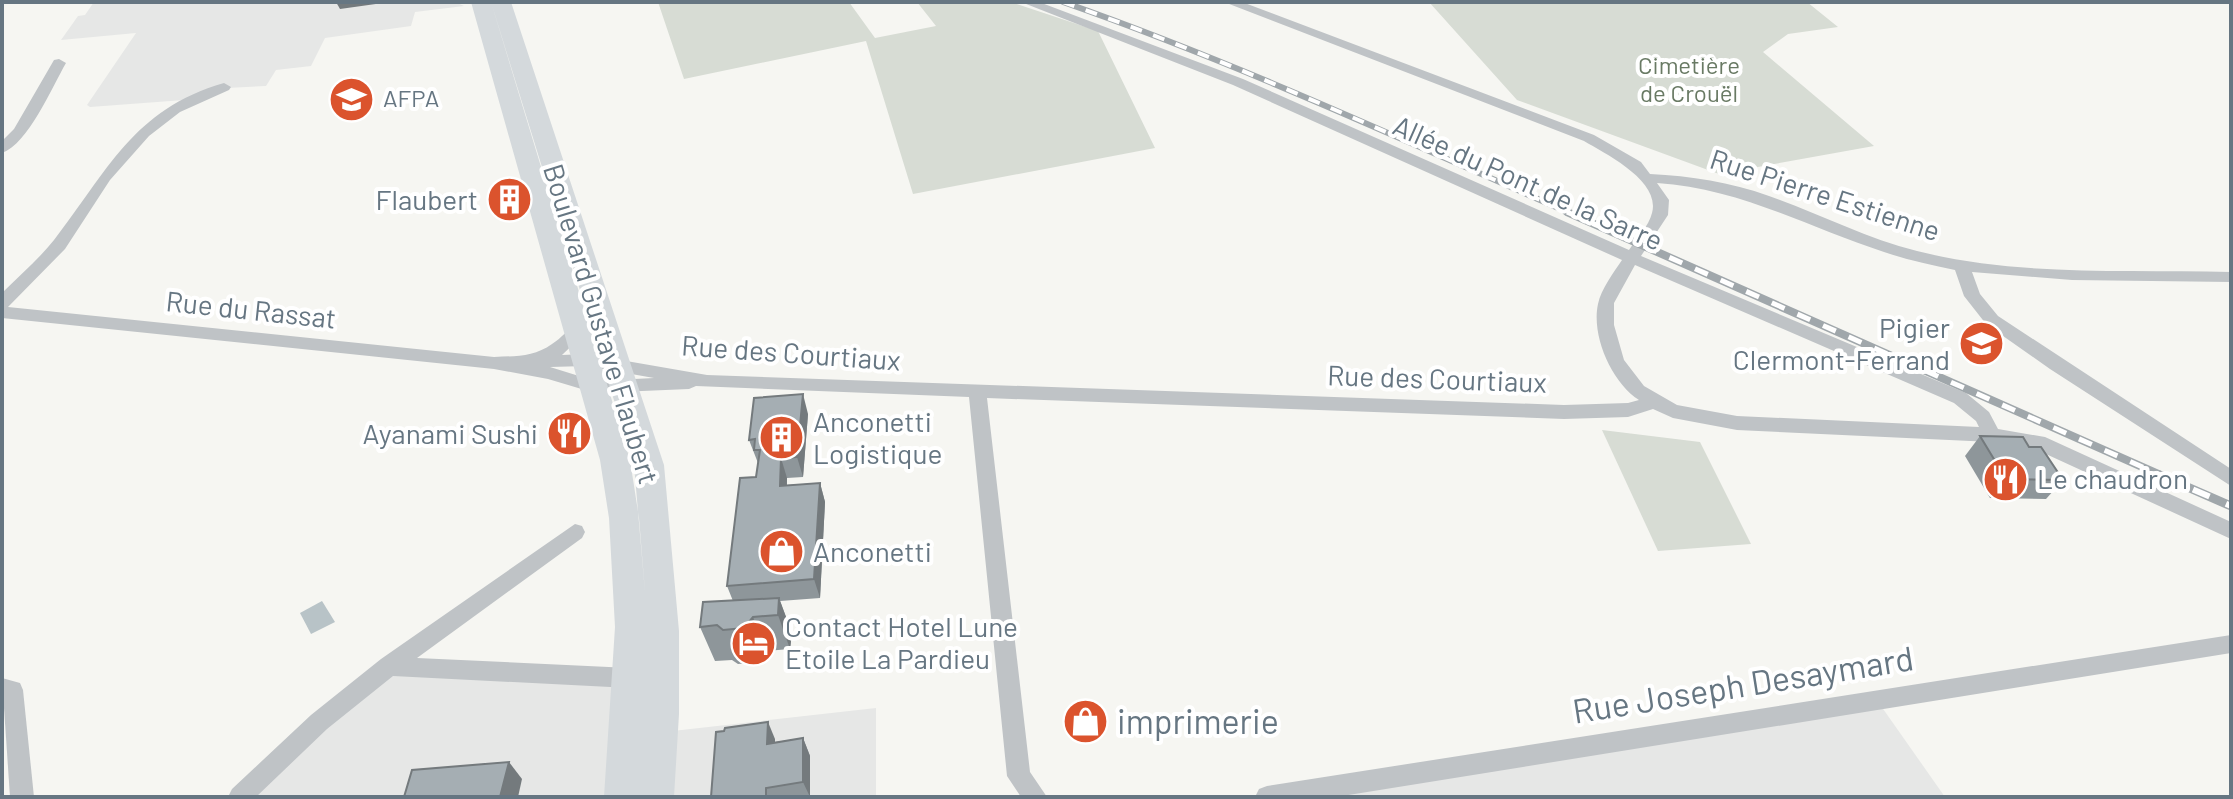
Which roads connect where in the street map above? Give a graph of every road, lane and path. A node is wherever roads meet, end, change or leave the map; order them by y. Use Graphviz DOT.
graph roads {
  1 [pos="481,2"];
  2 [pos="501,2"];
  3 [pos="1027,2"];
  4 [pos="1212,2"];
  5 [pos="1230,2"];
  6 [pos="1260,14"];
  7 [pos="59,63"];
  8 [pos="224,87"];
  9 [pos="2,149"];
  10 [pos="1647,178"];
  11 [pos="1962,266"];
  12 [pos="2231,277"];
  13 [pos="2,303"];
  14 [pos="2,312"];
  15 [pos="579,330"];
  16 [pos="535,361"];
  17 [pos="494,363"];
  18 [pos="707,381"];
  19 [pos="612,383"];
  20 [pos="668,386"];
  21 [pos="977,392"];
  22 [pos="1655,402"];
  23 [pos="1992,435"];
  24 [pos="2231,479"];
  25 [pos="2231,531"];
  26 [pos="575,532"];
  27 [pos="2231,644"];
  28 [pos="389,666"];
  29 [pos="630,678"];
  30 [pos="2,688"];
  31 [pos="22,797"];
  32 [pos="240,797"];
  33 [pos="622,797"];
  34 [pos="656,797"];
  35 [pos="1035,797"];
  36 [pos="1267,797"];
  1 -- 15 [label="main road, Boulevard Gustave Flaubert"];
  2 -- 19 [label="main road, Boulevard Gustave Flaubert"];
  3 -- 23 [label="street, Allée du Pont de la Sarre"];
  4 -- 6 [label="street"];
  5 -- 6 [label="street"];
  6 -- 10 [label="street"];
  7 -- 9 [label="street"];
  8 -- 13 [label="street"];
  10 -- 11 [label="street, Rue Pierre Estienne"];
  10 -- 22 [label="street"];
  11 -- 12 [label="street"];
  11 -- 24 [label="street, Rue Pierre Estienne"];
  14 -- 17 [label="street, Rue du Rassat"];
  15 -- 16 [label="street, Rue du Rassat"];
  15 -- 19 [label="main road, Boulevard Gustave Flaubert"];
  16 -- 17 [label="street, Rue du Rassat"];
  16 -- 19 [label="street, Rue du Rassat"];
  17 -- 19 [label="street, Rue du Rassat"];
  18 -- 19 [label="street, Rue des Courtiaux"];
  18 -- 20 [label="street, Rue des Courtiaux"];
  18 -- 21 [label="street, Rue des Courtiaux"];
  19 -- 20 [label="street"];
  19 -- 20 [label="street, Rue des Courtiaux"];
  19 -- 29 [label="main road, Boulevard Gustave Flaubert"];
  19 -- 34 [label="main road, Boulevard Gustave Flaubert"];
  21 -- 22 [label="street, Rue des Courtiaux"];
  21 -- 35 [label="street"];
  22 -- 23 [label="street"];
  23 -- 25 [label="street"];
  26 -- 28 [label="street"];
  27 -- 36 [label="street, Rue Joseph Desaymard"];
  28 -- 29 [label="street"];
  28 -- 32 [label="street"];
  29 -- 33 [label="main road, Boulevard Gustave Flaubert"];
  30 -- 31 [label="street"];
}
